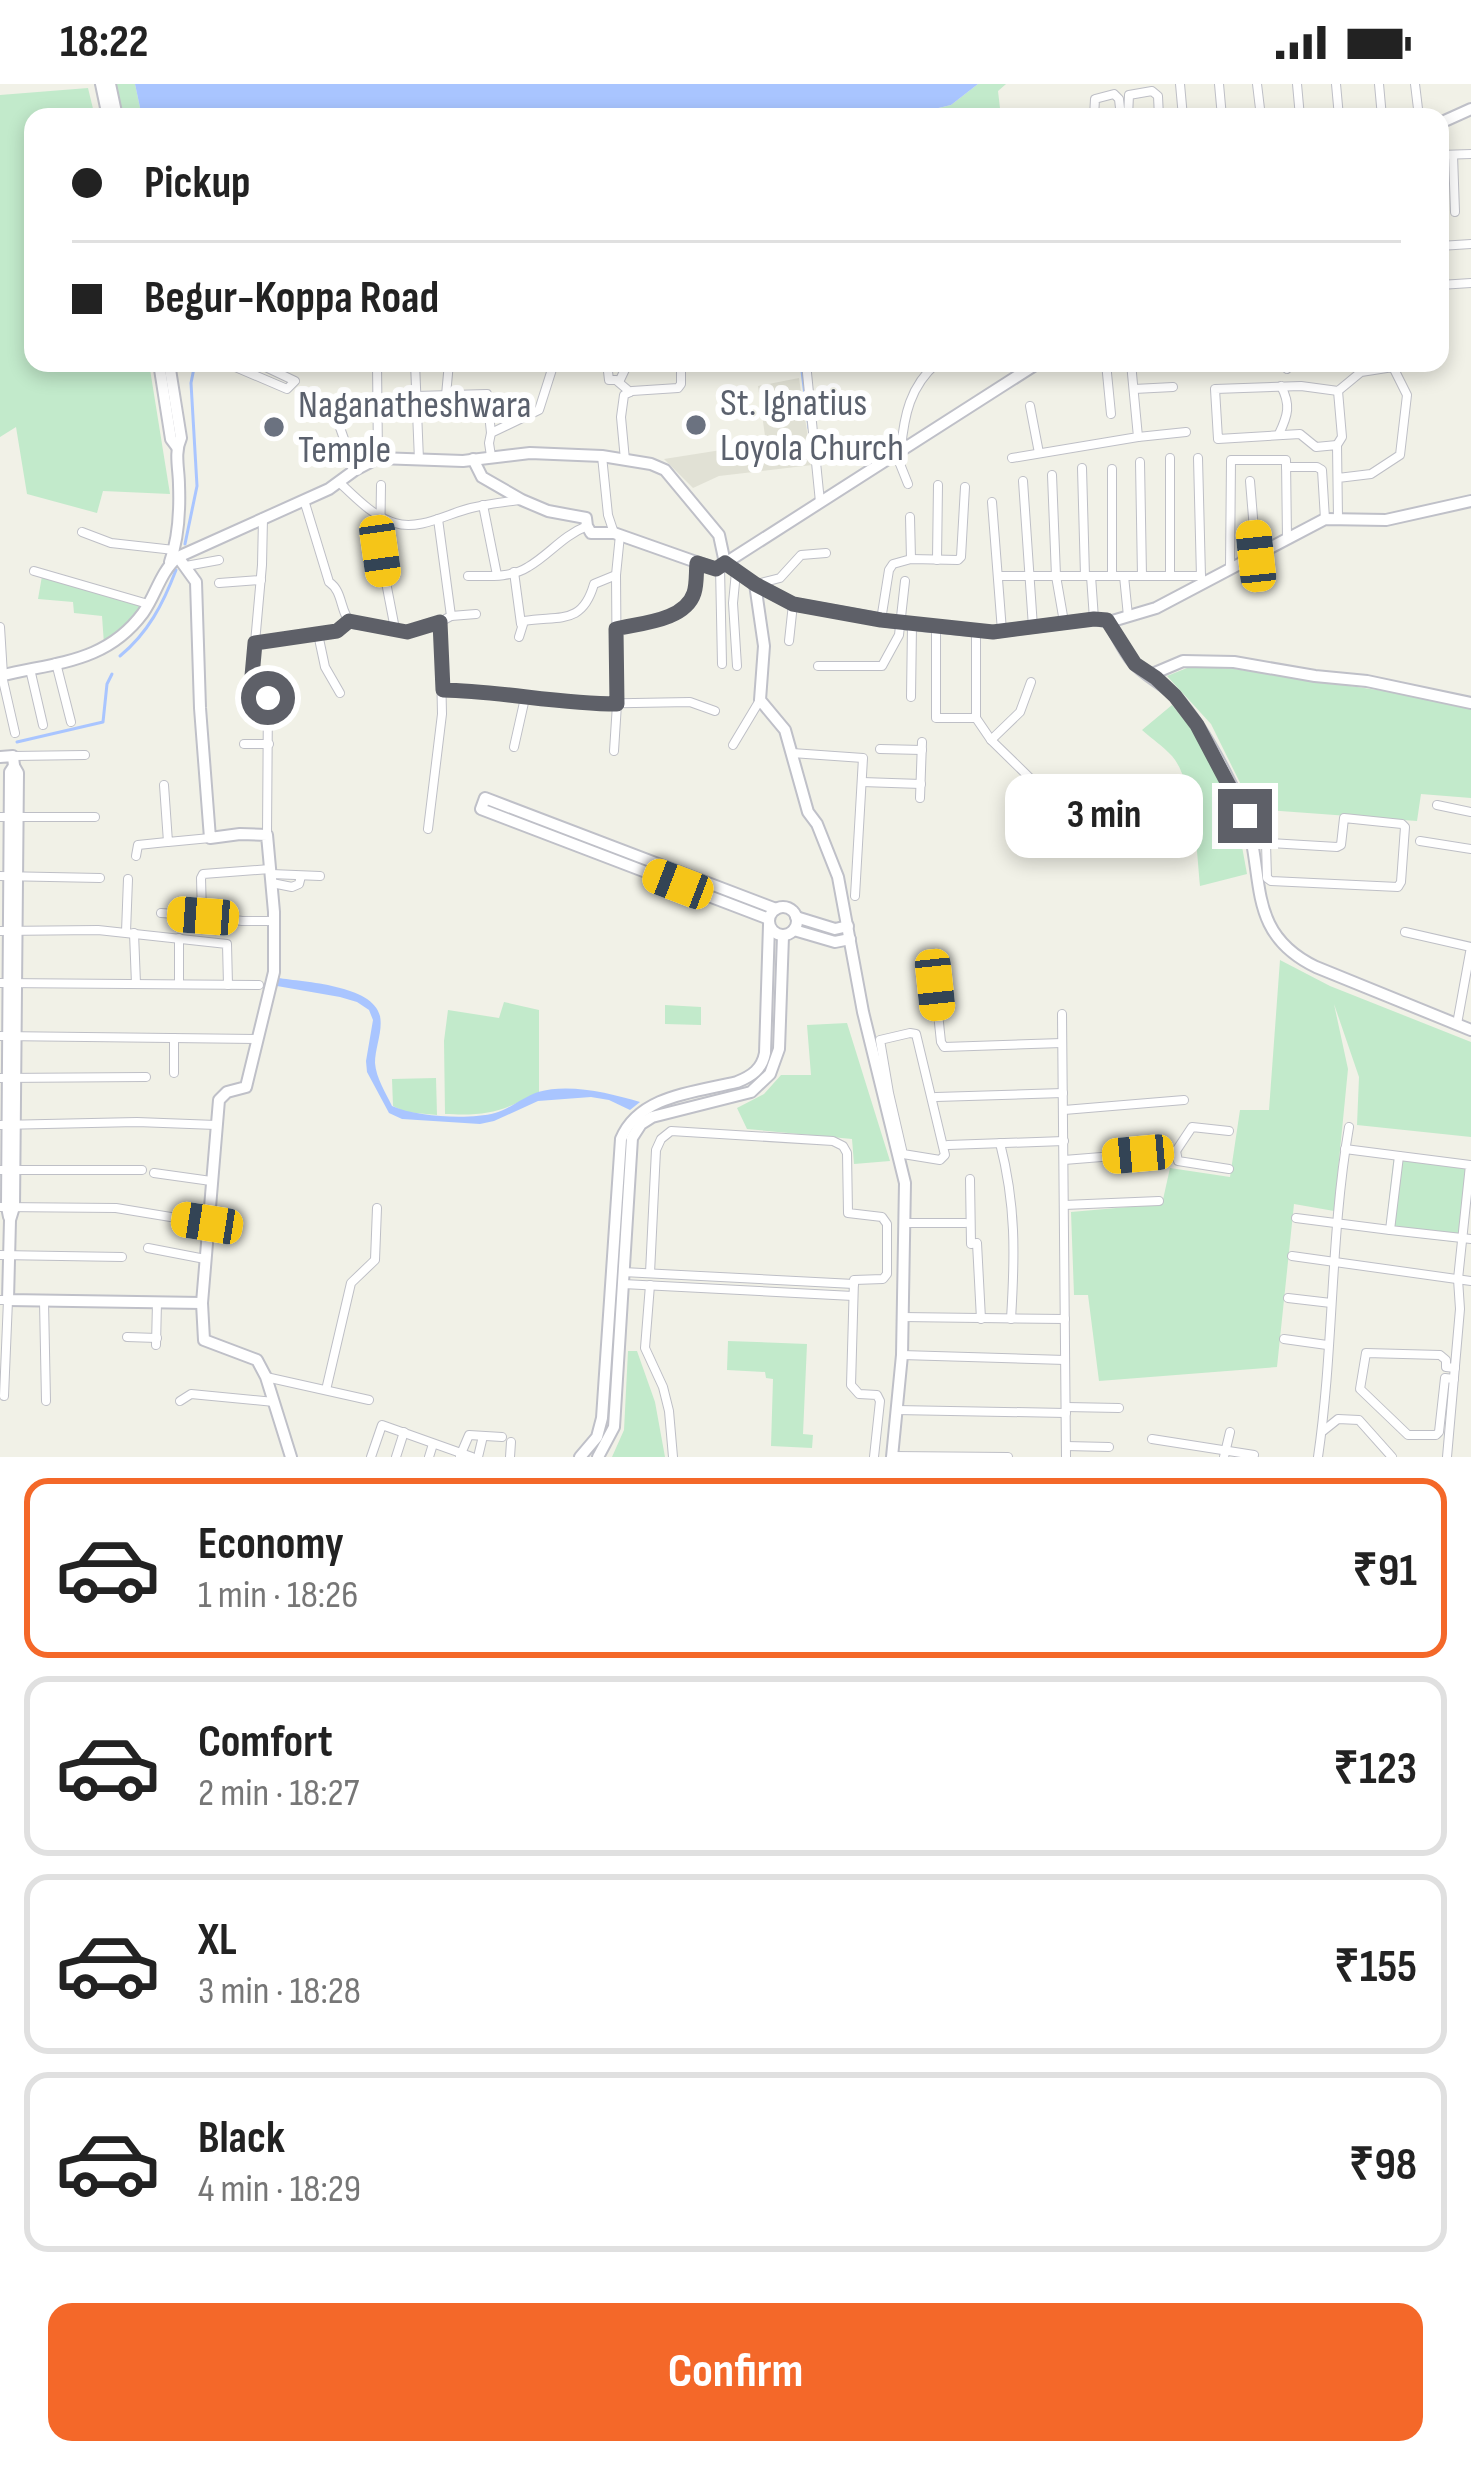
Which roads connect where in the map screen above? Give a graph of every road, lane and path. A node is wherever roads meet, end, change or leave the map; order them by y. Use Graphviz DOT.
graph roads {
  1 [pos="1094,108"];
  2 [pos="1122,108"];
  3 [pos="1127,108"];
  4 [pos="1159,108"];
  5 [pos="1471,154"];
  6 [pos="1449,155"];
  7 [pos="1453,155"];
  8 [pos="1455,212"];
  9 [pos="160,372"];
  10 [pos="170,372"];
  11 [pos="248,372"];
  12 [pos="277,372"];
  13 [pos="377,372"];
  14 [pos="415,372"];
  15 [pos="448,372"];
  16 [pos="551,372"];
  17 [pos="608,372"];
  18 [pos="624,372"];
  19 [pos="681,372"];
  20 [pos="807,372"];
  21 [pos="928,372"];
  22 [pos="1024,372"];
  23 [pos="1107,372"];
  24 [pos="1132,372"];
  25 [pos="1361,372"];
  26 [pos="1396,372"];
  27 [pos="619,382"];
  28 [pos="1281,386"];
  29 [pos="1173,387"];
  30 [pos="1134,389"];
  31 [pos="1338,391"];
  32 [pos="630,392"];
  33 [pos="446,395"];
  34 [pos="416,396"];
  35 [pos="1030,406"];
  36 [pos="1111,413"];
  37 [pos="338,422"];
  38 [pos="1186,432"];
  39 [pos="491,433"];
  40 [pos="1280,434"];
  41 [pos="1138,437"];
  42 [pos="1337,445"];
  43 [pos="177,448"];
  44 [pos="898,452"];
  45 [pos="1040,453"];
  46 [pos="491,456"];
  47 [pos="602,456"];
  48 [pos="378,458"];
  49 [pos="1012,458"];
  50 [pos="1170,458"];
  51 [pos="1198,458"];
  52 [pos="473,459"];
  53 [pos="419,460"];
  54 [pos="625,460"];
  55 [pos="1140,462"];
  56 [pos="1286,467"];
  57 [pos="1082,468"];
  58 [pos="355,470"];
  59 [pos="1112,470"];
  60 [pos="1052,475"];
  61 [pos="1338,478"];
  62 [pos="1023,481"];
  63 [pos="1250,481"];
  64 [pos="340,483"];
  65 [pos="908,484"];
  66 [pos="381,485"];
  67 [pos="938,485"];
  68 [pos="965,487"];
  69 [pos="304,499"];
  70 [pos="521,500"];
  71 [pos="1471,501"];
  72 [pos="820,502"];
  73 [pos="992,502"];
  74 [pos="484,505"];
  75 [pos="608,515"];
  76 [pos="382,516"];
  77 [pos="910,517"];
  78 [pos="262,518"];
  79 [pos="1331,518"];
  80 [pos="438,519"];
  81 [pos="586,522"];
  82 [pos="82,532"];
  83 [pos="617,534"];
  84 [pos="1287,539"];
  85 [pos="826,553"];
  86 [pos="1256,556"];
  87 [pos="177,560"];
  88 [pos="218,560"];
  89 [pos="911,560"];
  90 [pos="937,560"];
  91 [pos="697,563"];
  92 [pos="722,565"];
  93 [pos="1230,570"];
  94 [pos="737,571"];
  95 [pos="34,572"];
  96 [pos="514,572"];
  97 [pos="497,575"];
  98 [pos="616,575"];
  99 [pos="468,576"];
  100 [pos="999,576"];
  101 [pos="1028,576"];
  102 [pos="1057,576"];
  103 [pos="1088,576"];
  104 [pos="1112,576"];
  105 [pos="1124,576"];
  106 [pos="1142,576"];
  107 [pos="1170,576"];
  108 [pos="260,580"];
  109 [pos="1201,580"];
  110 [pos="905,581"];
  111 [pos="219,583"];
  112 [pos="755,584"];
  113 [pos="148,604"];
  114 [pos="793,604"];
  115 [pos="476,614"];
  116 [pos="451,616"];
  117 [pos="1128,617"];
  118 [pos="1094,619"];
  119 [pos="881,620"];
  120 [pos="349,621"];
  121 [pos="440,622"];
  122 [pos="1064,622"];
  123 [pos="1109,622"];
  124 [pos="906,624"];
  125 [pos="521,625"];
  126 [pos="0,627"];
  127 [pos="1033,627"];
  128 [pos="935,628"];
  129 [pos="395,629"];
  130 [pos="616,629"];
  131 [pos="1002,631"];
  132 [pos="976,632"];
  133 [pos="318,634"];
  134 [pos="519,638"];
  135 [pos="789,641"];
  136 [pos="255,643"];
  137 [pos="56,663"];
  138 [pos="722,664"];
  139 [pos="737,666"];
  140 [pos="818,666"];
  141 [pos="30,668"];
  142 [pos="2,675"];
  143 [pos="1150,675"];
  144 [pos="1031,682"];
  145 [pos="443,690"];
  146 [pos="340,693"];
  147 [pos="911,697"];
  148 [pos="525,698"];
  149 [pos="760,700"];
  150 [pos="617,704"];
  151 [pos="1471,704"];
  152 [pos="715,710"];
  153 [pos="976,718"];
  154 [pos="71,722"];
  155 [pos="43,725"];
  156 [pos="16,733"];
  157 [pos="991,740"];
  158 [pos="244,743"];
  159 [pos="268,744"];
  160 [pos="733,745"];
  161 [pos="514,747"];
  162 [pos="880,749"];
  163 [pos="614,751"];
  164 [pos="792,753"];
  165 [pos="85,755"];
  166 [pos="9,760"];
  167 [pos="1032,780"];
  168 [pos="862,782"];
  169 [pos="921,784"];
  170 [pos="164,785"];
  171 [pos="920,798"];
  172 [pos="1436,806"];
  173 [pos="1471,812"];
  174 [pos="9,817"];
  175 [pos="95,817"];
  176 [pos="428,830"];
  177 [pos="267,836"];
  178 [pos="210,838"];
  179 [pos="1420,841"];
  180 [pos="168,842"];
  181 [pos="1250,842"];
  182 [pos="1266,843"];
  183 [pos="1471,849"];
  184 [pos="136,856"];
  185 [pos="9,876"];
  186 [pos="271,876"];
  187 [pos="320,876"];
  188 [pos="100,878"];
  189 [pos="128,879"];
  190 [pos="855,896"];
  191 [pos="161,913"];
  192 [pos="203,916"];
  193 [pos="771,918"];
  194 [pos="274,921"];
  195 [pos="791,927"];
  196 [pos="8,931"];
  197 [pos="1405,932"];
  198 [pos="130,933"];
  199 [pos="849,933"];
  200 [pos="179,938"];
  201 [pos="8,983"];
  202 [pos="136,984"];
  203 [pos="179,984"];
  204 [pos="228,985"];
  205 [pos="259,985"];
  206 [pos="935,985"];
  207 [pos="1467,995"];
  208 [pos="1062,1014"];
  209 [pos="1457,1024"];
  210 [pos="1471,1030"];
  211 [pos="8,1036"];
  212 [pos="174,1038"];
  213 [pos="256,1039"];
  214 [pos="1062,1043"];
  215 [pos="174,1073"];
  216 [pos="146,1077"];
  217 [pos="8,1078"];
  218 [pos="740,1088"];
  219 [pos="1063,1093"];
  220 [pos="886,1094"];
  221 [pos="936,1097"];
  222 [pos="1184,1100"];
  223 [pos="1064,1110"];
  224 [pos="7,1124"];
  225 [pos="216,1125"];
  226 [pos="1348,1127"];
  227 [pos="1229,1131"];
  228 [pos="1064,1141"];
  229 [pos="1000,1143"];
  230 [pos="948,1145"];
  231 [pos="1345,1149"];
  232 [pos="1176,1151"];
  233 [pos="1399,1156"];
  234 [pos="1064,1160"];
  235 [pos="1229,1169"];
  236 [pos="7,1170"];
  237 [pos="142,1170"];
  238 [pos="154,1173"];
  239 [pos="970,1179"];
  240 [pos="211,1181"];
  241 [pos="1159,1201"];
  242 [pos="1468,1204"];
  243 [pos="1064,1205"];
  244 [pos="377,1208"];
  245 [pos="8,1210"];
  246 [pos="1296,1218"];
  247 [pos="621,1219"];
  248 [pos="965,1222"];
  249 [pos="207,1223"];
  250 [pos="905,1223"];
  251 [pos="1338,1223"];
  252 [pos="1390,1229"];
  253 [pos="1466,1239"];
  254 [pos="148,1248"];
  255 [pos="4,1255"];
  256 [pos="1292,1256"];
  257 [pos="122,1257"];
  258 [pos="205,1258"];
  259 [pos="1335,1263"];
  260 [pos="650,1274"];
  261 [pos="623,1278"];
  262 [pos="1458,1279"];
  263 [pos="686,1281"];
  264 [pos="1471,1281"];
  265 [pos="854,1284"];
  266 [pos="650,1285"];
  267 [pos="853,1296"];
  268 [pos="1288,1298"];
  269 [pos="4,1300"];
  270 [pos="44,1301"];
  271 [pos="157,1302"];
  272 [pos="202,1303"];
  273 [pos="1331,1303"];
  274 [pos="902,1317"];
  275 [pos="981,1319"];
  276 [pos="1011,1319"];
  277 [pos="1065,1319"];
  278 [pos="127,1337"];
  279 [pos="1284,1339"];
  280 [pos="1327,1345"];
  281 [pos="902,1355"];
  282 [pos="1065,1360"];
  283 [pos="1450,1373"];
  284 [pos="266,1377"];
  285 [pos="326,1390"];
  286 [pos="4,1396"];
  287 [pos="369,1400"];
  288 [pos="46,1401"];
  289 [pos="180,1401"];
  290 [pos="274,1402"];
  291 [pos="1119,1408"];
  292 [pos="896,1410"];
  293 [pos="1066,1410"];
  294 [pos="404,1432"];
  295 [pos="1230,1432"];
  296 [pos="1322,1432"];
  297 [pos="483,1436"];
  298 [pos="1152,1439"];
  299 [pos="434,1444"];
  300 [pos="1066,1446"];
  301 [pos="1109,1447"];
  302 [pos="1225,1454"];
  303 [pos="460,1455"];
  304 [pos="1254,1455"];
  305 [pos="892,1456"];
  306 [pos="290,1457"];
  307 [pos="371,1457"];
  308 [pos="396,1457"];
  309 [pos="429,1457"];
  310 [pos="475,1457"];
  311 [pos="510,1457"];
  312 [pos="580,1457"];
  313 [pos="598,1457"];
  314 [pos="673,1457"];
  315 [pos="874,1457"];
  316 [pos="1008,1457"];
  317 [pos="1066,1457"];
  318 [pos="1318,1457"];
  319 [pos="1392,1457"];
  320 [pos="1447,1457"];
  1 -- 2 [label="street"];
  3 -- 4 [label="street"];
  5 -- 7 [label="street"];
  6 -- 7 [label="street"];
  7 -- 8 [label="street"];
  9 -- 43 [label="main road"];
  10 -- 43 [label="main road"];
  11 -- 12 [label="street"];
  13 -- 48 [label="street"];
  14 -- 34 [label="street"];
  15 -- 33 [label="street"];
  16 -- 39 [label="street"];
  17 -- 27 [label="street"];
  18 -- 27 [label="street"];
  19 -- 32 [label="street"];
  20 -- 72 [label="street"];
  21 -- 44 [label="street"];
  22 -- 44 [label="main road"];
  23 -- 36 [label="street"];
  24 -- 30 [label="street"];
  25 -- 31 [label="street"];
  26 -- 61 [label="street"];
  27 -- 32 [label="street"];
  28 -- 31 [label="street"];
  28 -- 40 [label="street"];
  28 -- 40 [label="street"];
  29 -- 30 [label="street"];
  30 -- 41 [label="street"];
  31 -- 42 [label="street"];
  32 -- 54 [label="street"];
  33 -- 34 [label="street"];
  33 -- 39 [label="street"];
  34 -- 53 [label="street"];
  35 -- 45 [label="street"];
  37 -- 58 [label="street"];
  38 -- 41 [label="street"];
  39 -- 46 [label="street"];
  40 -- 42 [label="street"];
  41 -- 45 [label="street"];
  42 -- 61 [label="street"];
  43 -- 87 [label="main road"];
  44 -- 65 [label="street"];
  44 -- 72 [label="main road"];
  45 -- 49 [label="street"];
  46 -- 47 [label="main road"];
  46 -- 52 [label="main road"];
  47 -- 54 [label="main road"];
  47 -- 75 [label="street"];
  48 -- 53 [label="main road"];
  48 -- 58 [label="main road"];
  50 -- 107 [label="street"];
  51 -- 109 [label="street"];
  52 -- 53 [label="main road"];
  52 -- 70 [label="main road"];
  54 -- 92 [label="main road"];
  55 -- 106 [label="street"];
  56 -- 79 [label="street"];
  56 -- 84 [label="street"];
  56 -- 93 [label="street"];
  57 -- 103 [label="street"];
  58 -- 64 [label="main road"];
  59 -- 104 [label="street"];
  60 -- 102 [label="street"];
  61 -- 79 [label="street"];
  62 -- 101 [label="street"];
  63 -- 86 [label="street"];
  64 -- 69 [label="main road"];
  64 -- 76 [label="street"];
  66 -- 76 [label="street"];
  67 -- 90 [label="street"];
  68 -- 90 [label="street"];
  69 -- 78 [label="main road"];
  69 -- 120 [label="street"];
  70 -- 74 [label="street"];
  70 -- 81 [label="main road"];
  71 -- 79 [label="main road"];
  72 -- 92 [label="main road"];
  73 -- 100 [label="street"];
  74 -- 80 [label="street"];
  74 -- 97 [label="street"];
  75 -- 81 [label="street"];
  75 -- 83 [label="street"];
  76 -- 80 [label="street"];
  76 -- 129 [label="street"];
  77 -- 89 [label="street"];
  78 -- 87 [label="main road"];
  78 -- 108 [label="street"];
  79 -- 84 [label="main road"];
  80 -- 116 [label="street"];
  81 -- 83 [label="main road"];
  81 -- 96 [label="street"];
  82 -- 87 [label="street"];
  83 -- 91 [label="main road"];
  83 -- 98 [label="street"];
  84 -- 86 [label="main road"];
  85 -- 112 [label="street"];
  86 -- 93 [label="main road"];
  87 -- 88 [label="street"];
  87 -- 113 [label="main road"];
  87 -- 178 [label="main road"];
  89 -- 90 [label="street"];
  89 -- 119 [label="street"];
  91 -- 92 [label="main road"];
  91 -- 130 [label="street"];
  92 -- 94 [label="main road"];
  92 -- 138 [label="street"];
  93 -- 109 [label="main road"];
  94 -- 112 [label="main road"];
  94 -- 139 [label="street"];
  95 -- 113 [label="street"];
  96 -- 97 [label="street"];
  96 -- 125 [label="street"];
  97 -- 99 [label="street"];
  98 -- 125 [label="street"];
  98 -- 130 [label="street"];
  100 -- 101 [label="street"];
  100 -- 131 [label="street"];
  101 -- 102 [label="street"];
  101 -- 127 [label="street"];
  102 -- 103 [label="street"];
  102 -- 122 [label="street"];
  103 -- 104 [label="street"];
  103 -- 118 [label="street"];
  104 -- 105 [label="street"];
  105 -- 106 [label="street"];
  105 -- 117 [label="street"];
  106 -- 107 [label="street"];
  107 -- 109 [label="street"];
  108 -- 111 [label="street"];
  108 -- 136 [label="street"];
  109 -- 117 [label="main road"];
  110 -- 124 [label="street"];
  112 -- 114 [label="main road"];
  112 -- 149 [label="main road"];
  113 -- 137 [label="main road"];
  114 -- 119 [label="main road"];
  114 -- 135 [label="street"];
  115 -- 116 [label="street"];
  116 -- 121 [label="street"];
  117 -- 123 [label="main road"];
  118 -- 122 [label="main road"];
  118 -- 123 [label="main road"];
  119 -- 124 [label="main road"];
  120 -- 129 [label="street"];
  120 -- 133 [label="street"];
  121 -- 129 [label="street"];
  121 -- 145 [label="street"];
  122 -- 127 [label="main road"];
  123 -- 143 [label="main road"];
  124 -- 128 [label="main road"];
  124 -- 140 [label="street"];
  124 -- 147 [label="street"];
  125 -- 134 [label="street"];
  126 -- 142 [label="street"];
  127 -- 131 [label="main road"];
  128 -- 132 [label="main road"];
  128 -- 153 [label="street"];
  130 -- 150 [label="street"];
  131 -- 132 [label="main road"];
  132 -- 153 [label="street"];
  133 -- 136 [label="street"];
  133 -- 146 [label="street"];
  136 -- 159 [label="street"];
  137 -- 141 [label="main road"];
  137 -- 154 [label="street"];
  141 -- 142 [label="main road"];
  141 -- 155 [label="street"];
  142 -- 156 [label="street"];
  143 -- 151 [label="main road"];
  143 -- 181 [label="main road"];
  144 -- 157 [label="street"];
  145 -- 148 [label="street"];
  145 -- 176 [label="street"];
  148 -- 150 [label="street"];
  148 -- 161 [label="street"];
  149 -- 160 [label="street"];
  149 -- 164 [label="main road"];
  150 -- 152 [label="street"];
  150 -- 163 [label="street"];
  153 -- 157 [label="street"];
  157 -- 167 [label="street"];
  158 -- 159 [label="street"];
  159 -- 177 [label="street"];
  162 -- 169 [label="street"];
  164 -- 168 [label="street"];
  164 -- 199 [label="main road"];
  165 -- 166 [label="street"];
  166 -- 174 [label="main road"];
  168 -- 169 [label="street"];
  168 -- 190 [label="street"];
  169 -- 171 [label="street"];
  170 -- 180 [label="street"];
  172 -- 173 [label="street"];
  174 -- 175 [label="street"];
  174 -- 185 [label="main road"];
  177 -- 178 [label="main road"];
  177 -- 186 [label="main road"];
  178 -- 180 [label="street"];
  179 -- 183 [label="street"];
  180 -- 184 [label="street"];
  181 -- 182 [label="street"];
  181 -- 209 [label="main road"];
  182 -- 182 [label="street"];
  185 -- 188 [label="street"];
  185 -- 196 [label="main road"];
  186 -- 187 [label="street"];
  186 -- 192 [label="street"];
  186 -- 194 [label="main road"];
  189 -- 198 [label="street"];
  191 -- 192 [label="street"];
  192 -- 194 [label="street"];
  193 -- 193 [label="main road"];
  193 -- 195 [label="main road"];
  193 -- 195 [label="main road"];
  193 -- 218 [label="main road"];
  194 -- 213 [label="main road"];
  195 -- 199 [label="main road"];
  195 -- 218 [label="main road"];
  196 -- 198 [label="street"];
  196 -- 201 [label="main road"];
  197 -- 207 [label="street"];
  198 -- 200 [label="street"];
  198 -- 202 [label="street"];
  199 -- 220 [label="main road"];
  200 -- 203 [label="street"];
  200 -- 204 [label="street"];
  201 -- 202 [label="street"];
  201 -- 211 [label="main road"];
  202 -- 203 [label="street"];
  203 -- 204 [label="street"];
  204 -- 205 [label="street"];
  206 -- 214 [label="street"];
  207 -- 209 [label="street"];
  208 -- 214 [label="street"];
  209 -- 210 [label="main road"];
  211 -- 212 [label="street"];
  211 -- 217 [label="main road"];
  212 -- 213 [label="street"];
  212 -- 215 [label="street"];
  213 -- 225 [label="main road"];
  214 -- 219 [label="street"];
  216 -- 217 [label="street"];
  217 -- 224 [label="main road"];
  218 -- 247 [label="main road"];
  219 -- 221 [label="street"];
  219 -- 223 [label="street"];
  220 -- 220 [label="street"];
  220 -- 250 [label="main road"];
  222 -- 223 [label="street"];
  223 -- 228 [label="street"];
  224 -- 225 [label="street"];
  224 -- 236 [label="main road"];
  225 -- 240 [label="main road"];
  226 -- 231 [label="street"];
  227 -- 232 [label="street"];
  228 -- 229 [label="street"];
  228 -- 234 [label="street"];
  229 -- 230 [label="street"];
  229 -- 276 [label="street"];
  231 -- 233 [label="street"];
  231 -- 251 [label="street"];
  232 -- 234 [label="street"];
  232 -- 235 [label="street"];
  233 -- 242 [label="street"];
  233 -- 252 [label="street"];
  234 -- 243 [label="street"];
  236 -- 237 [label="street"];
  236 -- 245 [label="main road"];
  238 -- 240 [label="street"];
  239 -- 275 [label="street"];
  240 -- 249 [label="main road"];
  241 -- 243 [label="street"];
  242 -- 253 [label="street"];
  243 -- 277 [label="street"];
  244 -- 285 [label="street"];
  245 -- 249 [label="street"];
  245 -- 255 [label="main road"];
  246 -- 251 [label="street"];
  247 -- 261 [label="main road"];
  247 -- 312 [label="main road"];
  248 -- 250 [label="street"];
  249 -- 258 [label="main road"];
  250 -- 274 [label="main road"];
  251 -- 252 [label="street"];
  251 -- 259 [label="street"];
  252 -- 253 [label="street"];
  253 -- 262 [label="street"];
  254 -- 258 [label="street"];
  255 -- 257 [label="street"];
  255 -- 269 [label="main road"];
  256 -- 259 [label="street"];
  258 -- 272 [label="main road"];
  259 -- 262 [label="street"];
  259 -- 273 [label="street"];
  260 -- 261 [label="street"];
  260 -- 263 [label="street"];
  260 -- 265 [label="street"];
  261 -- 266 [label="street"];
  261 -- 313 [label="main road"];
  262 -- 264 [label="street"];
  262 -- 283 [label="street"];
  263 -- 265 [label="street"];
  263 -- 266 [label="street"];
  263 -- 267 [label="street"];
  265 -- 267 [label="street"];
  266 -- 314 [label="street"];
  267 -- 315 [label="street"];
  268 -- 273 [label="street"];
  269 -- 270 [label="main road"];
  269 -- 286 [label="street"];
  270 -- 271 [label="main road"];
  270 -- 288 [label="street"];
  271 -- 272 [label="main road"];
  271 -- 278 [label="street"];
  272 -- 284 [label="main road"];
  273 -- 280 [label="street"];
  274 -- 275 [label="street"];
  274 -- 281 [label="main road"];
  275 -- 276 [label="street"];
  276 -- 277 [label="street"];
  277 -- 282 [label="street"];
  279 -- 280 [label="street"];
  280 -- 296 [label="street"];
  281 -- 282 [label="street"];
  281 -- 292 [label="main road"];
  282 -- 293 [label="street"];
  283 -- 283 [label="street"];
  283 -- 320 [label="street"];
  284 -- 285 [label="street"];
  284 -- 290 [label="main road"];
  285 -- 287 [label="street"];
  289 -- 290 [label="street"];
  290 -- 306 [label="main road"];
  291 -- 293 [label="street"];
  292 -- 293 [label="street"];
  292 -- 305 [label="main road"];
  293 -- 300 [label="street"];
  294 -- 299 [label="street"];
  294 -- 307 [label="street"];
  294 -- 308 [label="street"];
  295 -- 302 [label="street"];
  296 -- 318 [label="street"];
  296 -- 319 [label="street"];
  297 -- 303 [label="street"];
  297 -- 310 [label="street"];
  297 -- 311 [label="street"];
  298 -- 302 [label="street"];
  299 -- 303 [label="street"];
  299 -- 309 [label="street"];
  300 -- 301 [label="street"];
  300 -- 317 [label="street"];
  302 -- 304 [label="street"];
  303 -- 310 [label="street"];
  305 -- 316 [label="street"];
}
